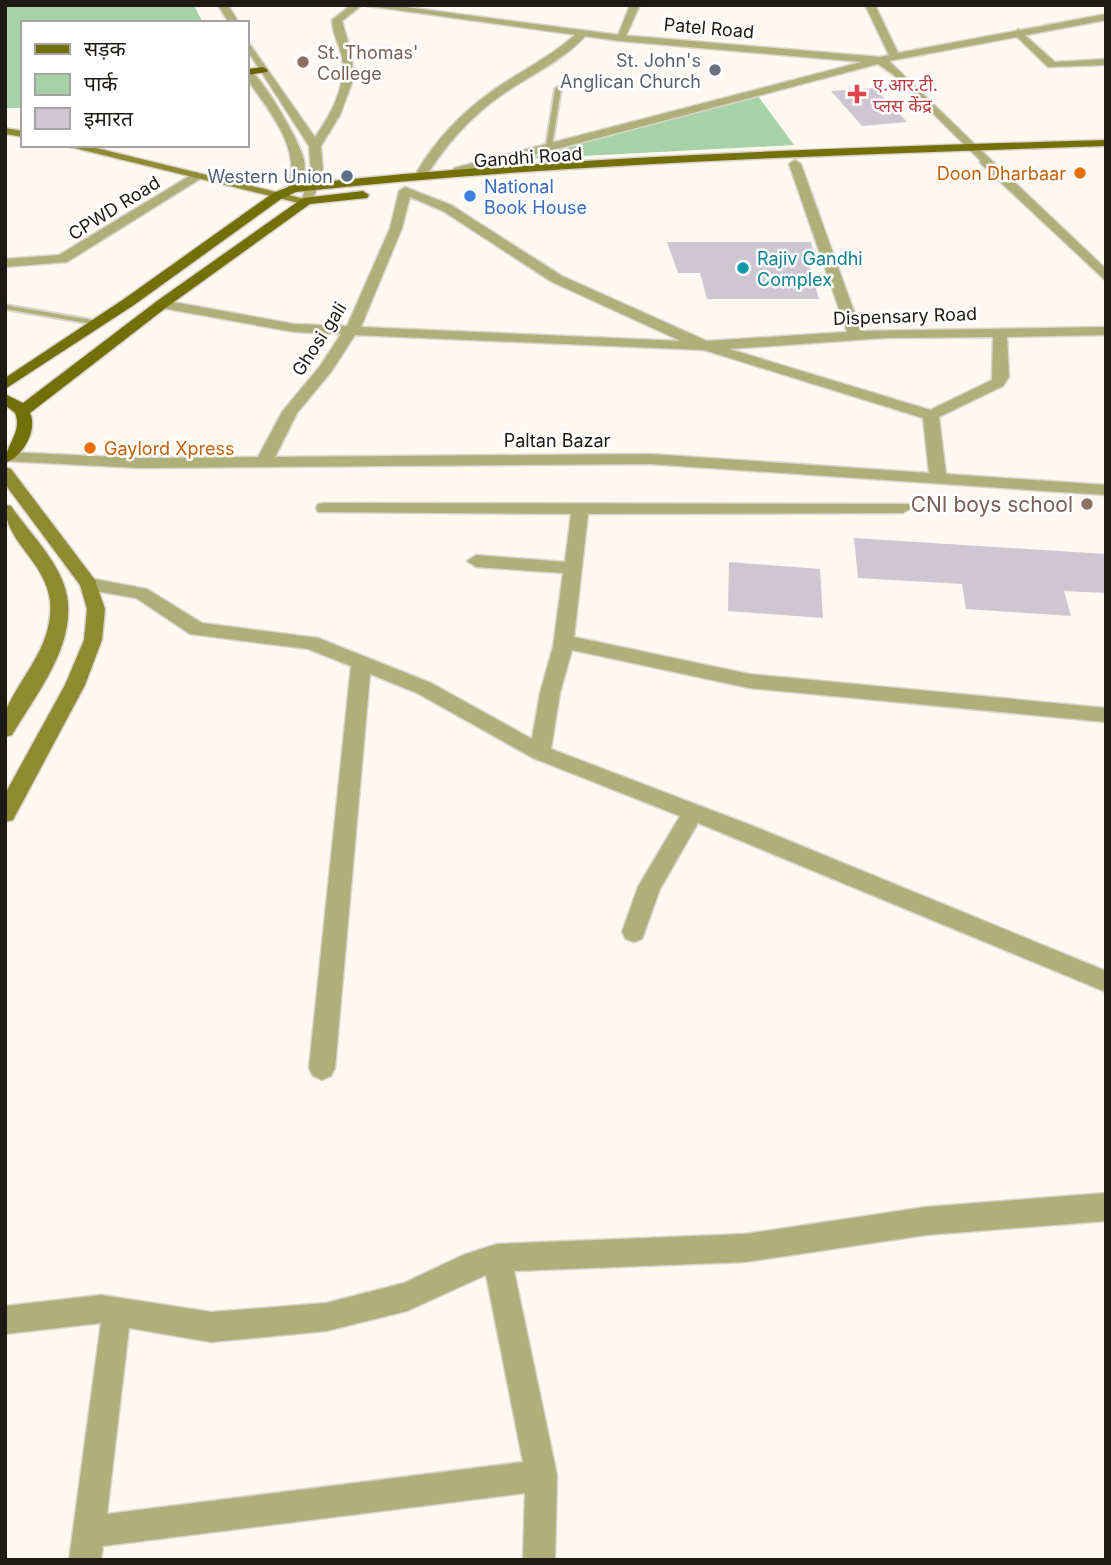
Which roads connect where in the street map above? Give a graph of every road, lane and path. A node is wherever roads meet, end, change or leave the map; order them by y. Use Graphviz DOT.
graph roads {
  1 [pos="223,5"];
  2 [pos="357,5"];
  3 [pos="366,5"];
  4 [pos="635,5"];
  5 [pos="870,5"];
  6 [pos="1106,17"];
  7 [pos="233,21"];
  8 [pos="1018,32"];
  9 [pos="583,33"];
  10 [pos="620,38"];
  11 [pos="248,45"];
  12 [pos="895,57"];
  13 [pos="880,60"];
  14 [pos="1106,62"];
  15 [pos="263,70"];
  16 [pos="248,71"];
  17 [pos="248,73"];
  18 [pos="558,89"];
  19 [pos="1106,143"];
  20 [pos="315,146"];
  21 [pos="549,146"];
  22 [pos="76,147"];
  23 [pos="973,147"];
  24 [pos="1106,156"];
  25 [pos="984,160"];
  26 [pos="795,164"];
  27 [pos="458,171"];
  28 [pos="421,175"];
  29 [pos="196,176"];
  30 [pos="316,184"];
  31 [pos="293,189"];
  32 [pos="405,191"];
  33 [pos="277,196"];
  34 [pos="307,201"];
  35 [pos="5,263"];
  36 [pos="1106,277"];
  37 [pos="162,304"];
  38 [pos="5,307"];
  39 [pos="98,323"];
  40 [pos="1106,331"];
  41 [pos="350,332"];
  42 [pos="1000,332"];
  43 [pos="856,336"];
  44 [pos="705,346"];
  45 [pos="5,384"];
  46 [pos="5,399"];
  47 [pos="23,411"];
  48 [pos="931,415"];
  49 [pos="6,462"];
  50 [pos="264,462"];
  51 [pos="938,477"];
  52 [pos="1106,490"];
  53 [pos="324,508"];
  54 [pos="903,508"];
  55 [pos="580,509"];
  56 [pos="5,510"];
  57 [pos="476,561"];
  58 [pos="573,568"];
  59 [pos="89,584"];
  60 [pos="563,647"];
  61 [pos="361,663"];
  62 [pos="1106,715"];
  63 [pos="5,730"];
  64 [pos="540,752"];
  65 [pos="693,812"];
  66 [pos="5,814"];
  67 [pos="634,932"];
  68 [pos="1106,982"];
  69 [pos="322,1068"];
  70 [pos="1106,1207"];
  71 [pos="497,1258"];
  72 [pos="117,1312"];
  73 [pos="5,1321"];
  74 [pos="541,1475"];
  75 [pos="87,1546"];
  76 [pos="539,1560"];
  1 -- 7 [label="street"];
  2 -- 20 [label="street"];
  3 -- 9 [label="street, Patel Road"];
  4 -- 10 [label="street"];
  5 -- 12 [label="street"];
  6 -- 8 [label="street"];
  8 -- 12 [label="street"];
  8 -- 14 [label="street"];
  9 -- 10 [label="street, Patel Road"];
  9 -- 28 [label="street"];
  10 -- 13 [label="street, Patel Road"];
  11 -- 15 [label="street"];
  12 -- 13 [label="street"];
  13 -- 21 [label="street"];
  13 -- 23 [label="street"];
  15 -- 16 [label="highway"];
  15 -- 20 [label="street"];
  17 -- 31 [label="street"];
  18 -- 21 [label="lane"];
  19 -- 23 [label="main road, Gandhi Road"];
  20 -- 30 [label="street"];
  21 -- 27 [label="street"];
  22 -- 29 [label="main road"];
  23 -- 25 [label="street"];
  23 -- 27 [label="main road, Gandhi Road"];
  24 -- 25 [label="main road, Gandhi Road"];
  25 -- 26 [label="main road, Gandhi Road"];
  25 -- 36 [label="street"];
  26 -- 32 [label="main road, Gandhi Road"];
  26 -- 43 [label="street"];
  27 -- 28 [label="main road, Gandhi Road"];
  28 -- 30 [label="main road, Gandhi Road"];
  29 -- 33 [label="main road"];
  29 -- 35 [label="street, CPWD Road"];
  30 -- 31 [label="main road, Gandhi Road"];
  30 -- 34 [label="street"];
  31 -- 33 [label="main road, Gandhi Road"];
  32 -- 34 [label="main road, Gandhi Road"];
  32 -- 41 [label="street, Ghosi gali"];
  32 -- 44 [label="street"];
  33 -- 34 [label="main road"];
  33 -- 39 [label="main road"];
  34 -- 37 [label="main road, Gandhi Road"];
  37 -- 41 [label="street"];
  37 -- 47 [label="main road, Gandhi Road"];
  38 -- 39 [label="lane"];
  39 -- 45 [label="main road"];
  40 -- 42 [label="street, Dispensary Road"];
  41 -- 44 [label="street"];
  41 -- 50 [label="street, Ghosi gali"];
  42 -- 43 [label="street, Dispensary Road"];
  42 -- 48 [label="street"];
  43 -- 44 [label="street, Dispensary Road"];
  44 -- 48 [label="street"];
  46 -- 47 [label="main road"];
  47 -- 49 [label="main road"];
  48 -- 51 [label="street"];
  49 -- 50 [label="street, Paltan Bazar"];
  49 -- 59 [label="main road"];
  50 -- 51 [label="street, Paltan Bazar"];
  51 -- 52 [label="street, Paltan Bazar"];
  53 -- 55 [label="street"];
  54 -- 55 [label="street"];
  55 -- 58 [label="street"];
  56 -- 63 [label="main road"];
  57 -- 58 [label="street"];
  58 -- 60 [label="street"];
  59 -- 61 [label="street"];
  59 -- 66 [label="main road"];
  60 -- 62 [label="street"];
  60 -- 64 [label="street"];
  61 -- 64 [label="street"];
  61 -- 69 [label="street"];
  64 -- 65 [label="street"];
  65 -- 67 [label="street"];
  65 -- 68 [label="street"];
  70 -- 71 [label="street"];
  71 -- 72 [label="street"];
  71 -- 74 [label="street"];
  72 -- 73 [label="street"];
  72 -- 75 [label="street"];
  74 -- 75 [label="street"];
  74 -- 76 [label="street"];
}
